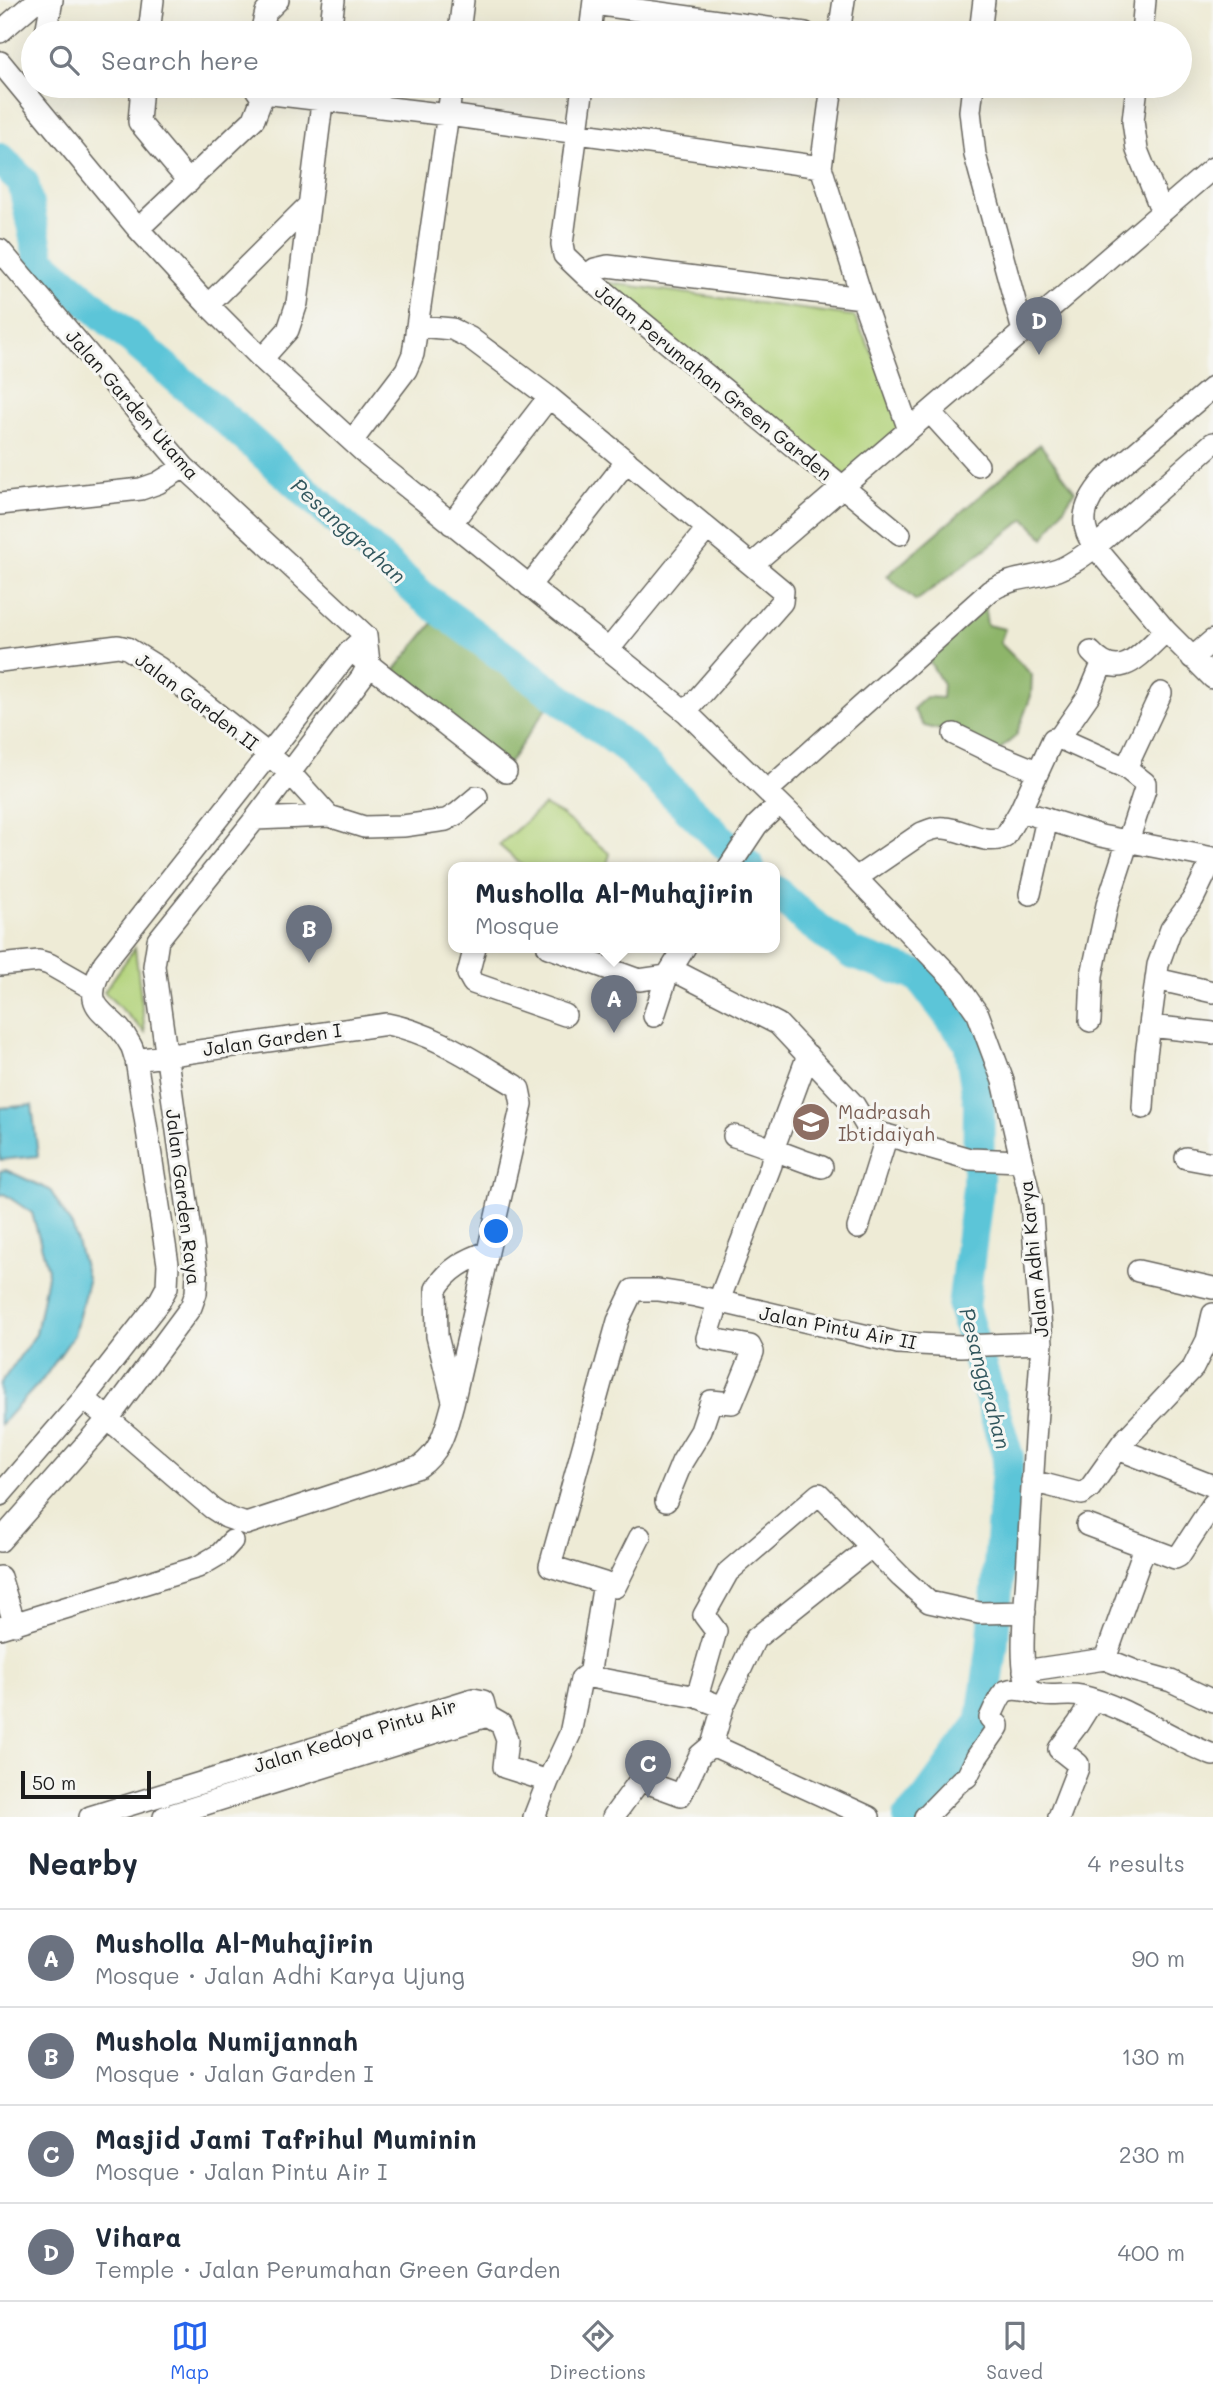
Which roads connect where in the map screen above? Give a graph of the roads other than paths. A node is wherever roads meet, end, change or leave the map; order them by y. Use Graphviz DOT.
graph roads {
  1 [pos="37,0"];
  2 [pos="52,0"];
  3 [pos="153,0"];
  4 [pos="278,0"];
  5 [pos="334,0"];
  6 [pos="463,0"];
  7 [pos="844,0"];
  8 [pos="984,0"];
  9 [pos="1145,0"];
  10 [pos="594,2"];
  11 [pos="713,10"];
  12 [pos="49,21"];
  13 [pos="150,21"];
  14 [pos="264,21"];
  15 [pos="331,21"];
  16 [pos="460,21"];
  17 [pos="592,21"];
  18 [pos="757,21"];
  19 [pos="841,21"];
  20 [pos="981,21"];
  21 [pos="1143,21"];
  22 [pos="0,33"];
  23 [pos="0,62"];
  24 [pos="21,81"];
  25 [pos="39,98"];
  26 [pos="141,98"];
  27 [pos="258,98"];
  28 [pos="322,98"];
  29 [pos="351,98"];
  30 [pos="450,98"];
  31 [pos="581,98"];
  32 [pos="830,98"];
  33 [pos="972,98"];
  34 [pos="1135,98"];
  35 [pos="448,115"];
  36 [pos="576,133"];
  37 [pos="821,166"];
  38 [pos="1213,168"];
  39 [pos="189,182"];
  40 [pos="309,205"];
  41 [pos="1162,212"];
  42 [pos="138,229"];
  43 [pos="0,250"];
  44 [pos="586,276"];
  45 [pos="862,298"];
  46 [pos="208,305"];
  47 [pos="418,326"];
  48 [pos="1023,331"];
  49 [pos="262,359"];
  50 [pos="1213,387"];
  51 [pos="549,397"];
  52 [pos="930,412"];
  53 [pos="909,430"];
  54 [pos="352,441"];
  55 [pos="1213,443"];
  56 [pos="627,461"];
  57 [pos="978,465"];
  58 [pos="184,467"];
  59 [pos="843,487"];
  60 [pos="0,504"];
  61 [pos="450,524"];
  62 [pos="707,529"];
  63 [pos="900,534"];
  64 [pos="1095,547"];
  65 [pos="753,564"];
  66 [pos="529,586"];
  67 [pos="1166,631"];
  68 [pos="366,636"];
  69 [pos="1213,640"];
  70 [pos="609,649"];
  71 [pos="350,650"];
  72 [pos="1192,658"];
  73 [pos="0,661"];
  74 [pos="369,663"];
  75 [pos="1213,678"];
  76 [pos="1161,693"];
  77 [pos="687,712"];
  78 [pos="954,734"];
  79 [pos="1059,738"];
  80 [pos="269,755"];
  81 [pos="1126,768"];
  82 [pos="1037,771"];
  83 [pos="506,772"];
  84 [pos="290,773"];
  85 [pos="477,797"];
  86 [pos="773,797"];
  87 [pos="1020,811"];
  88 [pos="329,816"];
  89 [pos="255,819"];
  90 [pos="1047,819"];
  91 [pos="1126,842"];
  92 [pos="732,862"];
  93 [pos="856,878"];
  94 [pos="1030,894"];
  95 [pos="135,925"];
  96 [pos="158,940"];
  97 [pos="473,953"];
  98 [pos="565,953"];
  99 [pos="682,953"];
  100 [pos="0,965"];
  101 [pos="670,973"];
  102 [pos="1156,979"];
  103 [pos="93,989"];
  104 [pos="1213,992"];
  105 [pos="565,1015"];
  106 [pos="654,1016"];
  107 [pos="1090,1021"];
  108 [pos="1150,1026"];
  109 [pos="1213,1033"];
  110 [pos="165,1054"];
  111 [pos="808,1055"];
  112 [pos="136,1060"];
  113 [pos="1143,1108"];
  114 [pos="887,1135"];
  115 [pos="734,1136"];
  116 [pos="775,1149"];
  117 [pos="1186,1158"];
  118 [pos="1013,1162"];
  119 [pos="1213,1163"];
  120 [pos="822,1167"];
  121 [pos="190,1216"];
  122 [pos="161,1222"];
  123 [pos="858,1228"];
  124 [pos="488,1252"];
  125 [pos="1138,1270"];
  126 [pos="1213,1288"];
  127 [pos="718,1303"];
  128 [pos="1213,1314"];
  129 [pos="1042,1343"];
  130 [pos="84,1398"];
  131 [pos="453,1403"];
  132 [pos="108,1419"];
  133 [pos="1118,1449"];
  134 [pos="1032,1481"];
  135 [pos="1213,1486"];
  136 [pos="0,1495"];
  137 [pos="666,1501"];
  138 [pos="1213,1504"];
  139 [pos="1087,1525"];
  140 [pos="640,1537"];
  141 [pos="0,1541"];
  142 [pos="232,1541"];
  143 [pos="872,1546"];
  144 [pos="1146,1547"];
  145 [pos="0,1577"];
  146 [pos="604,1583"];
  147 [pos="1015,1612"];
  148 [pos="7,1626"];
  149 [pos="1105,1660"];
  150 [pos="589,1676"];
  151 [pos="1027,1681"];
  152 [pos="696,1697"];
  153 [pos="1093,1700"];
  154 [pos="1213,1701"];
  155 [pos="723,1707"];
  156 [pos="487,1716"];
  157 [pos="712,1745"];
  158 [pos="1213,1755"];
  159 [pos="548,1781"];
  160 [pos="90,1817"];
  161 [pos="164,1817"];
  162 [pos="534,1817"];
  163 [pos="613,1817"];
  164 [pos="869,1817"];
  165 [pos="925,1817"];
  166 [pos="1059,1817"];
  1 -- 22 [label="street"];
  2 -- 12 [label="street"];
  3 -- 13 [label="street"];
  4 -- 14 [label="street"];
  5 -- 15 [label="street"];
  6 -- 16 [label="street"];
  7 -- 19 [label="street"];
  8 -- 20 [label="street"];
  9 -- 21 [label="street"];
  10 -- 11 [label="street"];
  10 -- 17 [label="street"];
  11 -- 18 [label="street"];
  23 -- 24 [label="street"];
  25 -- 42 [label="street"];
  26 -- 39 [label="street"];
  27 -- 39 [label="street"];
  28 -- 40 [label="street"];
  29 -- 35 [label="street"];
  30 -- 35 [label="street"];
  31 -- 36 [label="street, Jalan Perumahan Green Garden"];
  32 -- 37 [label="street"];
  33 -- 48 [label="street"];
  34 -- 41 [label="street"];
  35 -- 36 [label="street"];
  35 -- 47 [label="street"];
  36 -- 37 [label="street"];
  36 -- 44 [label="street, Jalan Perumahan Green Garden"];
  37 -- 45 [label="street"];
  38 -- 41 [label="street, Jalan Perumahan Green Garden"];
  39 -- 42 [label="street"];
  40 -- 46 [label="street"];
  40 -- 49 [label="street"];
  41 -- 48 [label="street, Jalan Perumahan Green Garden"];
  42 -- 46 [label="street"];
  43 -- 58 [label="street, Jalan Garden Utama"];
  44 -- 45 [label="street, Jalan Perumahan Green Garden"];
  44 -- 59 [label="street, Jalan Perumahan Green Garden"];
  45 -- 53 [label="street"];
  46 -- 49 [label="street"];
  47 -- 51 [label="street"];
  47 -- 54 [label="street"];
  48 -- 52 [label="street, Jalan Perumahan Green Garden"];
  49 -- 54 [label="street"];
  50 -- 64 [label="street"];
  51 -- 56 [label="street"];
  51 -- 61 [label="street"];
  52 -- 53 [label="street, Jalan Perumahan Green Garden"];
  52 -- 57 [label="street"];
  53 -- 59 [label="street, Jalan Perumahan Green Garden"];
  54 -- 61 [label="street"];
  55 -- 64 [label="street"];
  56 -- 62 [label="street"];
  56 -- 66 [label="street"];
  58 -- 60 [label="street"];
  58 -- 68 [label="street, Jalan Garden Utama"];
  59 -- 63 [label="street, Jalan Perumahan Green Garden"];
  59 -- 65 [label="street, Jalan Perumahan Green Garden"];
  61 -- 66 [label="street"];
  62 -- 65 [label="street"];
  62 -- 70 [label="street"];
  64 -- 67 [label="street"];
  64 -- 86 [label="street"];
  65 -- 77 [label="street"];
  66 -- 70 [label="street"];
  67 -- 72 [label="street"];
  67 -- 79 [label="street"];
  68 -- 71 [label="street"];
  68 -- 74 [label="street"];
  69 -- 72 [label="street"];
  70 -- 77 [label="street"];
  71 -- 74 [label="street"];
  71 -- 80 [label="street"];
  72 -- 75 [label="street"];
  73 -- 80 [label="street, Jalan Garden II"];
  74 -- 83 [label="street"];
  74 -- 84 [label="street"];
  76 -- 81 [label="street"];
  77 -- 86 [label="street"];
  78 -- 82 [label="street"];
  79 -- 81 [label="street"];
  79 -- 82 [label="street"];
  80 -- 84 [label="street"];
  80 -- 95 [label="street"];
  81 -- 91 [label="street"];
  82 -- 87 [label="street"];
  84 -- 88 [label="street"];
  84 -- 89 [label="street"];
  85 -- 88 [label="street"];
  86 -- 92 [label="street"];
  86 -- 93 [label="street, Jalan Adhi Karya"];
  87 -- 90 [label="street"];
  87 -- 93 [label="street"];
  88 -- 89 [label="street"];
  89 -- 96 [label="street"];
  90 -- 91 [label="street"];
  90 -- 94 [label="street"];
  91 -- 102 [label="street"];
  91 -- 107 [label="street"];
  93 -- 118 [label="street, Jalan Adhi Karya"];
  95 -- 96 [label="street"];
  95 -- 103 [label="street"];
  96 -- 110 [label="street, Jalan Garden Raya"];
  97 -- 105 [label="street"];
  98 -- 101 [label="street"];
  99 -- 101 [label="street"];
  100 -- 103 [label="street"];
  101 -- 106 [label="street"];
  101 -- 111 [label="street"];
  102 -- 104 [label="street"];
  102 -- 108 [label="street"];
  103 -- 112 [label="street, Jalan Garden Raya"];
  108 -- 109 [label="street"];
  108 -- 113 [label="street"];
  110 -- 112 [label="street, Jalan Garden I"];
  110 -- 121 [label="street, Jalan Garden Raya"];
  110 -- 124 [label="street, Jalan Garden I"];
  111 -- 114 [label="street"];
  111 -- 116 [label="street"];
  112 -- 122 [label="street, Jalan Garden Raya"];
  114 -- 118 [label="street"];
  114 -- 123 [label="street"];
  115 -- 116 [label="street"];
  116 -- 120 [label="street"];
  116 -- 127 [label="street"];
  117 -- 119 [label="street"];
  118 -- 129 [label="street, Jalan Adhi Karya"];
  121 -- 122 [label="street"];
  121 -- 132 [label="street, Jalan Garden Raya"];
  122 -- 130 [label="street, Jalan Garden Raya"];
  124 -- 131 [label="street"];
  124 -- 131 [label="street"];
  125 -- 126 [label="street"];
  127 -- 129 [label="street, Jalan Pintu Air II"];
  127 -- 137 [label="street"];
  127 -- 146 [label="street, Jalan Pintu Air II"];
  128 -- 133 [label="street"];
  129 -- 134 [label="street, Jalan Adhi Karya"];
  130 -- 132 [label="street"];
  130 -- 136 [label="street, Jalan Garden Raya"];
  131 -- 132 [label="street"];
  132 -- 141 [label="street, Jalan Garden Raya"];
  133 -- 134 [label="street"];
  133 -- 135 [label="street"];
  134 -- 147 [label="street, Jalan Adhi Karya"];
  138 -- 144 [label="street"];
  139 -- 144 [label="street"];
  140 -- 146 [label="street"];
  142 -- 148 [label="street"];
  143 -- 147 [label="street"];
  143 -- 152 [label="street"];
  143 -- 155 [label="street"];
  144 -- 149 [label="street"];
  145 -- 148 [label="street"];
  146 -- 150 [label="street"];
  147 -- 151 [label="street, Jalan Adhi Karya"];
  149 -- 151 [label="street"];
  149 -- 154 [label="street"];
  150 -- 152 [label="street"];
  150 -- 159 [label="street"];
  151 -- 153 [label="street"];
  151 -- 165 [label="street"];
  152 -- 155 [label="street"];
  153 -- 158 [label="street"];
  153 -- 166 [label="street"];
  155 -- 157 [label="street"];
  156 -- 159 [label="street"];
  156 -- 160 [label="street, Jalan Kedoya Pintu Air"];
  156 -- 161 [label="street, Jalan Kedoya Pintu Air"];
  157 -- 163 [label="street"];
  157 -- 164 [label="street"];
  159 -- 162 [label="street"];
}
